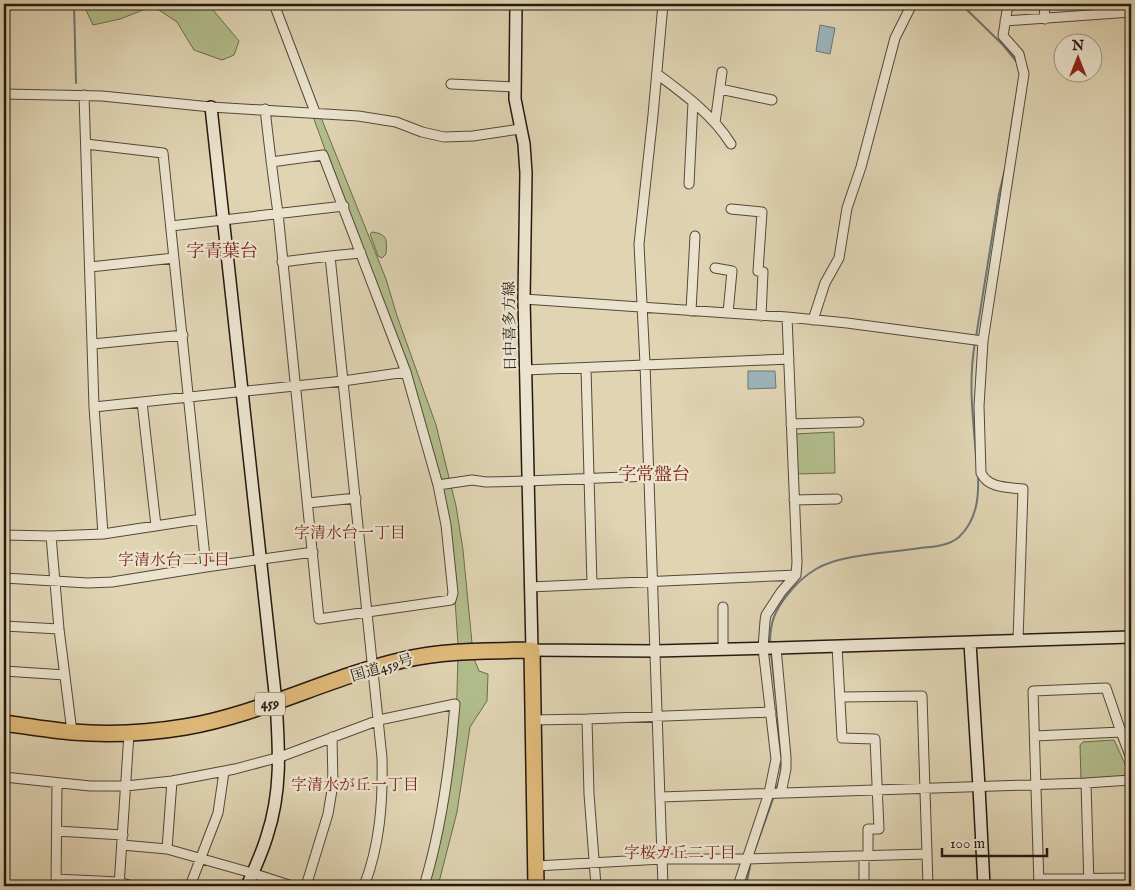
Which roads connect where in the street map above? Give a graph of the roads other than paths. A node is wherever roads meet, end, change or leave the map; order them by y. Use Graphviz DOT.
graph roads {
  1 [pos="274,4"];
  2 [pos="516,4"];
  3 [pos="662,4"];
  4 [pos="912,4"];
  5 [pos="1008,4"];
  6 [pos="1044,4"];
  7 [pos="1131,12"];
  8 [pos="1045,19"];
  9 [pos="1005,21"];
  10 [pos="722,72"];
  11 [pos="657,74"];
  12 [pos="451,84"];
  13 [pos="514,87"];
  14 [pos="720,90"];
  15 [pos="4,94"];
  16 [pos="84,95"];
  17 [pos="772,100"];
  18 [pos="693,102"];
  19 [pos="211,107"];
  20 [pos="265,110"];
  21 [pos="315,112"];
  22 [pos="715,123"];
  23 [pos="520,128"];
  24 [pos="86,144"];
  25 [pos="731,144"];
  26 [pos="271,162"];
  27 [pos="689,184"];
  28 [pos="344,206"];
  29 [pos="731,209"];
  30 [pos="278,214"];
  31 [pos="224,220"];
  32 [pos="171,226"];
  33 [pos="695,236"];
  34 [pos="361,253"];
  35 [pos="330,256"];
  36 [pos="174,258"];
  37 [pos="282,262"];
  38 [pos="90,267"];
  39 [pos="715,268"];
  40 [pos="524,299"];
  41 [pos="641,307"];
  42 [pos="691,310"];
  43 [pos="728,313"];
  44 [pos="761,316"];
  45 [pos="787,317"];
  46 [pos="812,320"];
  47 [pos="183,335"];
  48 [pos="983,341"];
  49 [pos="92,344"];
  50 [pos="789,359"];
  51 [pos="645,364"];
  52 [pos="586,368"];
  53 [pos="525,370"];
  54 [pos="406,372"];
  55 [pos="342,380"];
  56 [pos="294,386"];
  57 [pos="241,392"];
  58 [pos="189,397"];
  59 [pos="142,402"];
  60 [pos="94,407"];
  61 [pos="859,422"];
  62 [pos="791,424"];
  63 [pos="649,476"];
  64 [pos="590,478"];
  65 [pos="527,481"];
  66 [pos="438,485"];
  67 [pos="356,498"];
  68 [pos="837,499"];
  69 [pos="794,500"];
  70 [pos="308,503"];
  71 [pos="201,519"];
  72 [pos="156,526"];
  73 [pos="103,534"];
  74 [pos="4,535"];
  75 [pos="51,536"];
  76 [pos="313,552"];
  77 [pos="259,559"];
  78 [pos="206,567"];
  79 [pos="796,575"];
  80 [pos="4,578"];
  81 [pos="55,581"];
  82 [pos="652,581"];
  83 [pos="592,584"];
  84 [pos="530,587"];
  85 [pos="723,607"];
  86 [pos="368,612"];
  87 [pos="4,626"];
  88 [pos="59,630"];
  89 [pos="1131,638"];
  90 [pos="1018,641"];
  91 [pos="970,643"];
  92 [pos="837,646"];
  93 [pos="763,648"];
  94 [pos="776,648"];
  95 [pos="723,649"];
  96 [pos="532,650"];
  97 [pos="655,651"];
  98 [pos="374,668"];
  99 [pos="4,671"];
  100 [pos="64,675"];
  101 [pos="841,697"];
  102 [pos="276,702"];
  103 [pos="771,712"];
  104 [pos="657,716"];
  105 [pos="587,719"];
  106 [pos="379,720"];
  107 [pos="532,720"];
  108 [pos="4,723"];
  109 [pos="72,732"];
  110 [pos="1121,732"];
  111 [pos="129,733"];
  112 [pos="1035,736"];
  113 [pos="332,738"];
  114 [pos="280,758"];
  115 [pos="1131,758"];
  116 [pos="224,772"];
  117 [pos="4,777"];
  118 [pos="1131,780"];
  119 [pos="172,781"];
  120 [pos="1086,783"];
  121 [pos="57,784"];
  122 [pos="1036,784"];
  123 [pos="126,786"];
  124 [pos="979,787"];
  125 [pos="877,788"];
  126 [pos="925,788"];
  127 [pos="769,793"];
  128 [pos="781,793"];
  129 [pos="660,796"];
  130 [pos="57,831"];
  131 [pos="122,840"];
  132 [pos="167,849"];
  133 [pos="927,854"];
  134 [pos="866,855"];
  135 [pos="202,859"];
  136 [pos="662,859"];
  137 [pos="746,859"];
  138 [pos="593,863"];
  139 [pos="536,866"];
  140 [pos="252,873"];
  141 [pos="1131,878"];
  142 [pos="1089,882"];
  143 [pos="56,883"];
  144 [pos="1039,883"];
  145 [pos="119,884"];
  146 [pos="132,886"];
  147 [pos="190,886"];
  148 [pos="247,886"];
  149 [pos="292,886"];
  150 [pos="306,886"];
  151 [pos="364,886"];
  152 [pos="424,886"];
  153 [pos="536,886"];
  154 [pos="596,886"];
  155 [pos="663,886"];
  156 [pos="738,886"];
  157 [pos="864,886"];
  158 [pos="928,886"];
  159 [pos="984,886"];
  1 -- 21 [label="street"];
  2 -- 13 [label="street, 日中喜多方線"];
  3 -- 11 [label="street"];
  4 -- 46 [label="street"];
  5 -- 9 [label="street"];
  6 -- 8 [label="street"];
  7 -- 8 [label="street"];
  8 -- 9 [label="street"];
  9 -- 48 [label="street"];
  10 -- 14 [label="street"];
  11 -- 18 [label="street"];
  11 -- 41 [label="street"];
  12 -- 13 [label="street"];
  13 -- 23 [label="street, 日中喜多方線"];
  14 -- 17 [label="street"];
  14 -- 22 [label="street"];
  15 -- 16 [label="street"];
  16 -- 19 [label="street"];
  16 -- 24 [label="street"];
  18 -- 22 [label="street"];
  18 -- 27 [label="street"];
  19 -- 20 [label="street"];
  19 -- 31 [label="street"];
  20 -- 21 [label="street"];
  20 -- 26 [label="street"];
  21 -- 23 [label="street"];
  22 -- 25 [label="street"];
  23 -- 40 [label="street, 日中喜多方線"];
  24 -- 32 [label="street"];
  24 -- 38 [label="street"];
  26 -- 28 [label="street"];
  26 -- 30 [label="street"];
  28 -- 30 [label="street"];
  28 -- 34 [label="street"];
  29 -- 44 [label="street"];
  30 -- 31 [label="street"];
  30 -- 37 [label="street"];
  31 -- 32 [label="street"];
  31 -- 57 [label="street"];
  32 -- 36 [label="street"];
  33 -- 42 [label="street"];
  34 -- 35 [label="street"];
  34 -- 54 [label="street"];
  35 -- 37 [label="street"];
  35 -- 55 [label="street"];
  36 -- 38 [label="street"];
  36 -- 47 [label="street"];
  37 -- 56 [label="street"];
  38 -- 49 [label="street"];
  39 -- 43 [label="street"];
  40 -- 41 [label="street"];
  40 -- 53 [label="street, 日中喜多方線"];
  41 -- 42 [label="street"];
  41 -- 51 [label="street"];
  42 -- 43 [label="street"];
  43 -- 44 [label="street"];
  44 -- 45 [label="street"];
  45 -- 46 [label="street"];
  45 -- 50 [label="street"];
  46 -- 48 [label="street"];
  47 -- 49 [label="street"];
  47 -- 58 [label="street"];
  48 -- 90 [label="street"];
  49 -- 60 [label="street"];
  50 -- 51 [label="street"];
  50 -- 62 [label="street"];
  51 -- 52 [label="street"];
  51 -- 63 [label="street"];
  52 -- 53 [label="street"];
  52 -- 64 [label="street"];
  53 -- 65 [label="street, 日中喜多方線"];
  54 -- 55 [label="street"];
  54 -- 66 [label="street"];
  55 -- 56 [label="street"];
  55 -- 67 [label="street"];
  56 -- 57 [label="street"];
  56 -- 70 [label="street"];
  57 -- 58 [label="street"];
  57 -- 77 [label="street"];
  58 -- 59 [label="street"];
  58 -- 71 [label="street"];
  59 -- 60 [label="street"];
  59 -- 72 [label="street"];
  60 -- 73 [label="street"];
  61 -- 62 [label="street"];
  62 -- 69 [label="street"];
  63 -- 64 [label="street"];
  63 -- 82 [label="street"];
  64 -- 65 [label="street"];
  64 -- 83 [label="street"];
  65 -- 66 [label="street"];
  65 -- 84 [label="street, 日中喜多方線"];
  66 -- 86 [label="street"];
  67 -- 70 [label="street"];
  67 -- 86 [label="street"];
  68 -- 69 [label="street"];
  69 -- 79 [label="street"];
  70 -- 76 [label="street"];
  71 -- 72 [label="street"];
  71 -- 78 [label="street"];
  72 -- 73 [label="street"];
  73 -- 75 [label="street"];
  74 -- 75 [label="street"];
  75 -- 81 [label="street"];
  76 -- 77 [label="street"];
  76 -- 86 [label="street"];
  77 -- 78 [label="street"];
  77 -- 102 [label="street"];
  78 -- 81 [label="street"];
  79 -- 82 [label="street"];
  79 -- 93 [label="street"];
  80 -- 81 [label="street"];
  81 -- 88 [label="street"];
  82 -- 83 [label="street"];
  82 -- 97 [label="street"];
  83 -- 84 [label="street"];
  84 -- 96 [label="street, 日中喜多方線"];
  85 -- 95 [label="street"];
  86 -- 98 [label="street"];
  87 -- 88 [label="street"];
  88 -- 100 [label="street"];
  89 -- 90 [label="street"];
  90 -- 91 [label="street"];
  91 -- 92 [label="street"];
  91 -- 124 [label="street"];
  92 -- 94 [label="street"];
  92 -- 101 [label="street"];
  93 -- 94 [label="street"];
  93 -- 95 [label="street"];
  93 -- 103 [label="street"];
  94 -- 128 [label="street"];
  95 -- 97 [label="street"];
  96 -- 97 [label="street"];
  96 -- 98 [label="highway, 国道459号 / 459"];
  96 -- 107 [label="highway"];
  97 -- 104 [label="street"];
  98 -- 102 [label="highway, 国道459号 / 459"];
  98 -- 106 [label="street"];
  99 -- 100 [label="street"];
  100 -- 109 [label="street"];
  101 -- 125 [label="street"];
  101 -- 126 [label="street"];
  102 -- 111 [label="highway, 国道459号 / 459"];
  102 -- 114 [label="street"];
  103 -- 104 [label="street"];
  103 -- 127 [label="street"];
  104 -- 105 [label="street"];
  104 -- 129 [label="street"];
  105 -- 107 [label="street"];
  105 -- 138 [label="street"];
  106 -- 113 [label="street"];
  106 -- 151 [label="street"];
  106 -- 152 [label="street"];
  107 -- 139 [label="highway"];
  108 -- 109 [label="highway, 国道459号 / 459"];
  109 -- 111 [label="highway, 国道459号 / 459"];
  110 -- 112 [label="street"];
  110 -- 112 [label="street"];
  110 -- 115 [label="street"];
  111 -- 123 [label="street"];
  112 -- 122 [label="street"];
  113 -- 114 [label="street"];
  113 -- 150 [label="street"];
  114 -- 116 [label="street"];
  114 -- 140 [label="street"];
  116 -- 119 [label="street"];
  116 -- 135 [label="street"];
  117 -- 121 [label="street"];
  118 -- 120 [label="street"];
  119 -- 123 [label="street"];
  119 -- 132 [label="street"];
  120 -- 122 [label="street"];
  120 -- 142 [label="street"];
  121 -- 123 [label="street"];
  121 -- 130 [label="street"];
  122 -- 124 [label="street"];
  122 -- 144 [label="street"];
  123 -- 131 [label="street"];
  124 -- 126 [label="street"];
  124 -- 159 [label="street"];
  125 -- 126 [label="street"];
  125 -- 128 [label="street"];
  125 -- 134 [label="street"];
  126 -- 133 [label="street"];
  127 -- 128 [label="street"];
  127 -- 129 [label="street"];
  127 -- 137 [label="street"];
  129 -- 136 [label="street"];
  130 -- 131 [label="street"];
  130 -- 143 [label="street"];
  131 -- 132 [label="street"];
  131 -- 145 [label="street"];
  132 -- 135 [label="street"];
  133 -- 134 [label="street"];
  133 -- 158 [label="street"];
  134 -- 137 [label="street"];
  134 -- 157 [label="street"];
  135 -- 140 [label="street"];
  135 -- 147 [label="street"];
  136 -- 137 [label="street"];
  136 -- 138 [label="street"];
  136 -- 155 [label="street"];
  137 -- 156 [label="street"];
  138 -- 139 [label="street"];
  138 -- 154 [label="street"];
  139 -- 153 [label="highway"];
  140 -- 148 [label="street"];
  140 -- 149 [label="street"];
  141 -- 142 [label="street"];
  142 -- 144 [label="street"];
  143 -- 145 [label="street"];
  145 -- 146 [label="street"];
}
